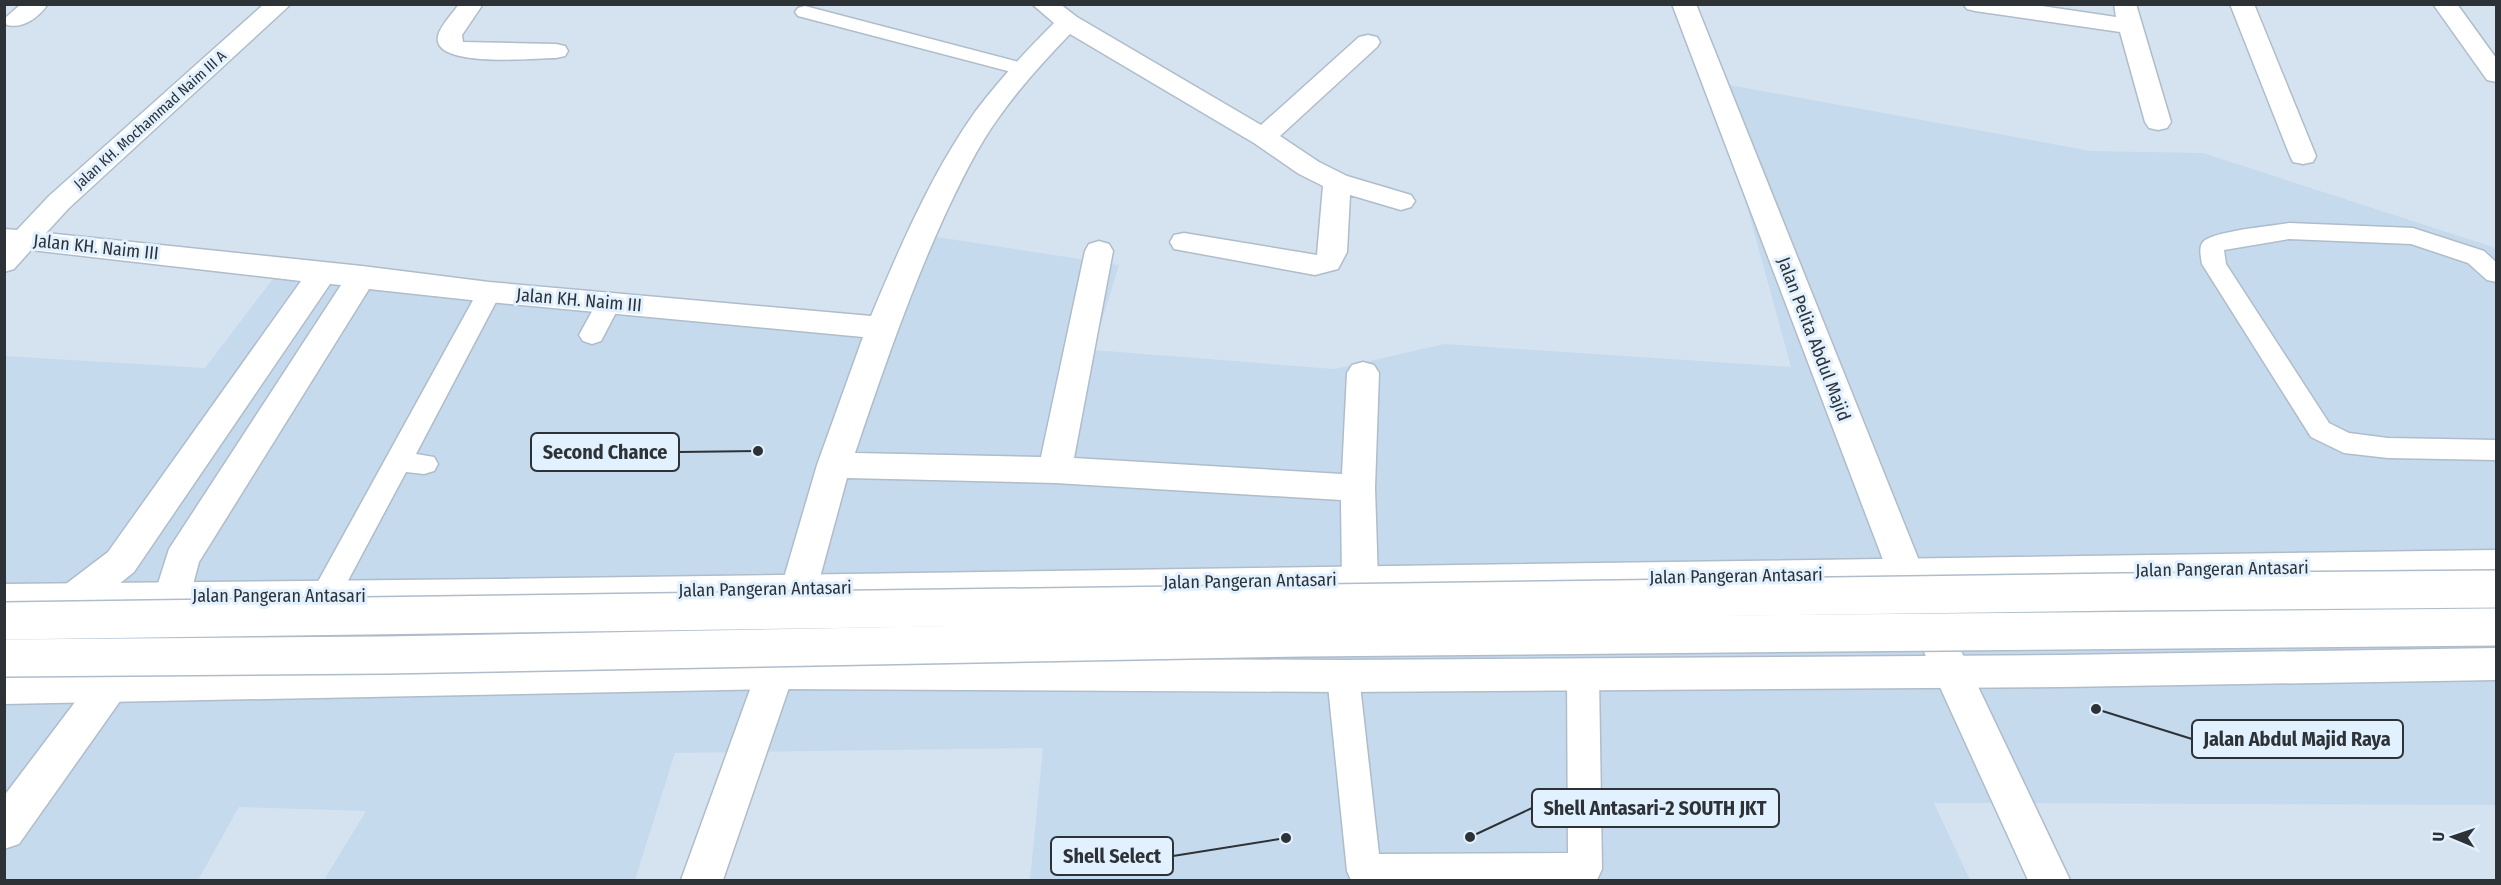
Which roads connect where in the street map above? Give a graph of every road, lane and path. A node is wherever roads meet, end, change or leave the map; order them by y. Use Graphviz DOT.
graph roads {
  1 [pos="36,4"];
  2 [pos="279,4"];
  3 [pos="471,4"];
  4 [pos="1044,4"];
  5 [pos="1684,4"];
  6 [pos="1975,4"];
  7 [pos="2242,4"];
  8 [pos="2445,4"];
  9 [pos="805,12"];
  10 [pos="2127,15"];
  11 [pos="16,20"];
  12 [pos="1068,22"];
  13 [pos="1368,42"];
  14 [pos="556,51"];
  15 [pos="1023,69"];
  16 [pos="2496,75"];
  17 [pos="2158,122"];
  18 [pos="1263,137"];
  19 [pos="2303,156"];
  20 [pos="1337,182"];
  21 [pos="1401,201"];
  22 [pos="15,238"];
  23 [pos="1184,242"];
  24 [pos="1099,251"];
  25 [pos="4,262"];
  26 [pos="322,273"];
  27 [pos="2496,274"];
  28 [pos="362,276"];
  29 [pos="484,302"];
  30 [pos="609,303"];
  31 [pos="882,328"];
  32 [pos="592,335"];
  33 [pos="1363,372"];
  34 [pos="2496,450"];
  35 [pos="834,465"];
  36 [pos="1055,470"];
  37 [pos="1358,488"];
  38 [pos="2496,564"];
  39 [pos="1906,573"];
  40 [pos="1360,580"];
  41 [pos="342,586"];
  42 [pos="797,588"];
  43 [pos="2496,589"];
  44 [pos="171,596"];
  45 [pos="75,598"];
  46 [pos="4,599"];
  47 [pos="4,621"];
  48 [pos="2496,627"];
  49 [pos="4,658"];
  50 [pos="2496,664"];
  51 [pos="1951,671"];
  52 [pos="775,673"];
  53 [pos="1583,674"];
  54 [pos="1343,676"];
  55 [pos="110,685"];
  56 [pos="4,687"];
  57 [pos="4,830"];
  58 [pos="702,880"];
  59 [pos="2049,880"];
  1 -- 11 [label="main road"];
  2 -- 22 [label="main road, Jalan KH. Mochammad Naim III A"];
  3 -- 14 [label="main road"];
  4 -- 12 [label="main road"];
  5 -- 39 [label="main road, Jalan Pelita Abdul Majid"];
  6 -- 10 [label="main road"];
  7 -- 19 [label="main road"];
  8 -- 16 [label="main road"];
  9 -- 15 [label="lane"];
  10 -- 17 [label="main road"];
  12 -- 15 [label="main road"];
  12 -- 18 [label="main road"];
  13 -- 18 [label="main road"];
  15 -- 31 [label="main road"];
  18 -- 20 [label="main road"];
  20 -- 21 [label="main road"];
  20 -- 23 [label="main road"];
  22 -- 25 [label="main road, Jalan KH. Mochammad Naim III A"];
  22 -- 26 [label="main road, Jalan KH. Naim III"];
  24 -- 36 [label="main road"];
  26 -- 28 [label="main road, Jalan KH. Naim III"];
  26 -- 45 [label="main road"];
  27 -- 34 [label="lane"];
  28 -- 30 [label="main road, Jalan KH. Naim III"];
  28 -- 44 [label="main road"];
  29 -- 41 [label="lane"];
  30 -- 31 [label="main road, Jalan KH. Naim III"];
  30 -- 32 [label="lane"];
  31 -- 35 [label="main road"];
  33 -- 37 [label="main road"];
  35 -- 36 [label="main road"];
  35 -- 42 [label="main road"];
  36 -- 37 [label="main road"];
  37 -- 40 [label="main road"];
  38 -- 39 [label="main road, Jalan Pangeran Antasari"];
  39 -- 40 [label="main road, Jalan Pangeran Antasari"];
  39 -- 51 [label="main road, Jalan Pelita Abdul Majid"];
  40 -- 42 [label="main road, Jalan Pangeran Antasari"];
  41 -- 42 [label="main road, Jalan Pangeran Antasari"];
  41 -- 44 [label="main road, Jalan Pangeran Antasari"];
  42 -- 52 [label="main road"];
  43 -- 47 [label="main road, bridge"];
  44 -- 45 [label="main road, Jalan Pangeran Antasari"];
  45 -- 46 [label="main road, Jalan Pangeran Antasari"];
  48 -- 49 [label="main road, bridge"];
  50 -- 51 [label="main road"];
  51 -- 53 [label="main road"];
  51 -- 59 [label="main road, Jalan Pelita Abdul Majid"];
  52 -- 54 [label="main road"];
  52 -- 55 [label="main road"];
  52 -- 58 [label="main road"];
  53 -- 54 [label="main road"];
  53 -- 54 [label="lane"];
  55 -- 56 [label="main road"];
  55 -- 57 [label="main road"];
}
